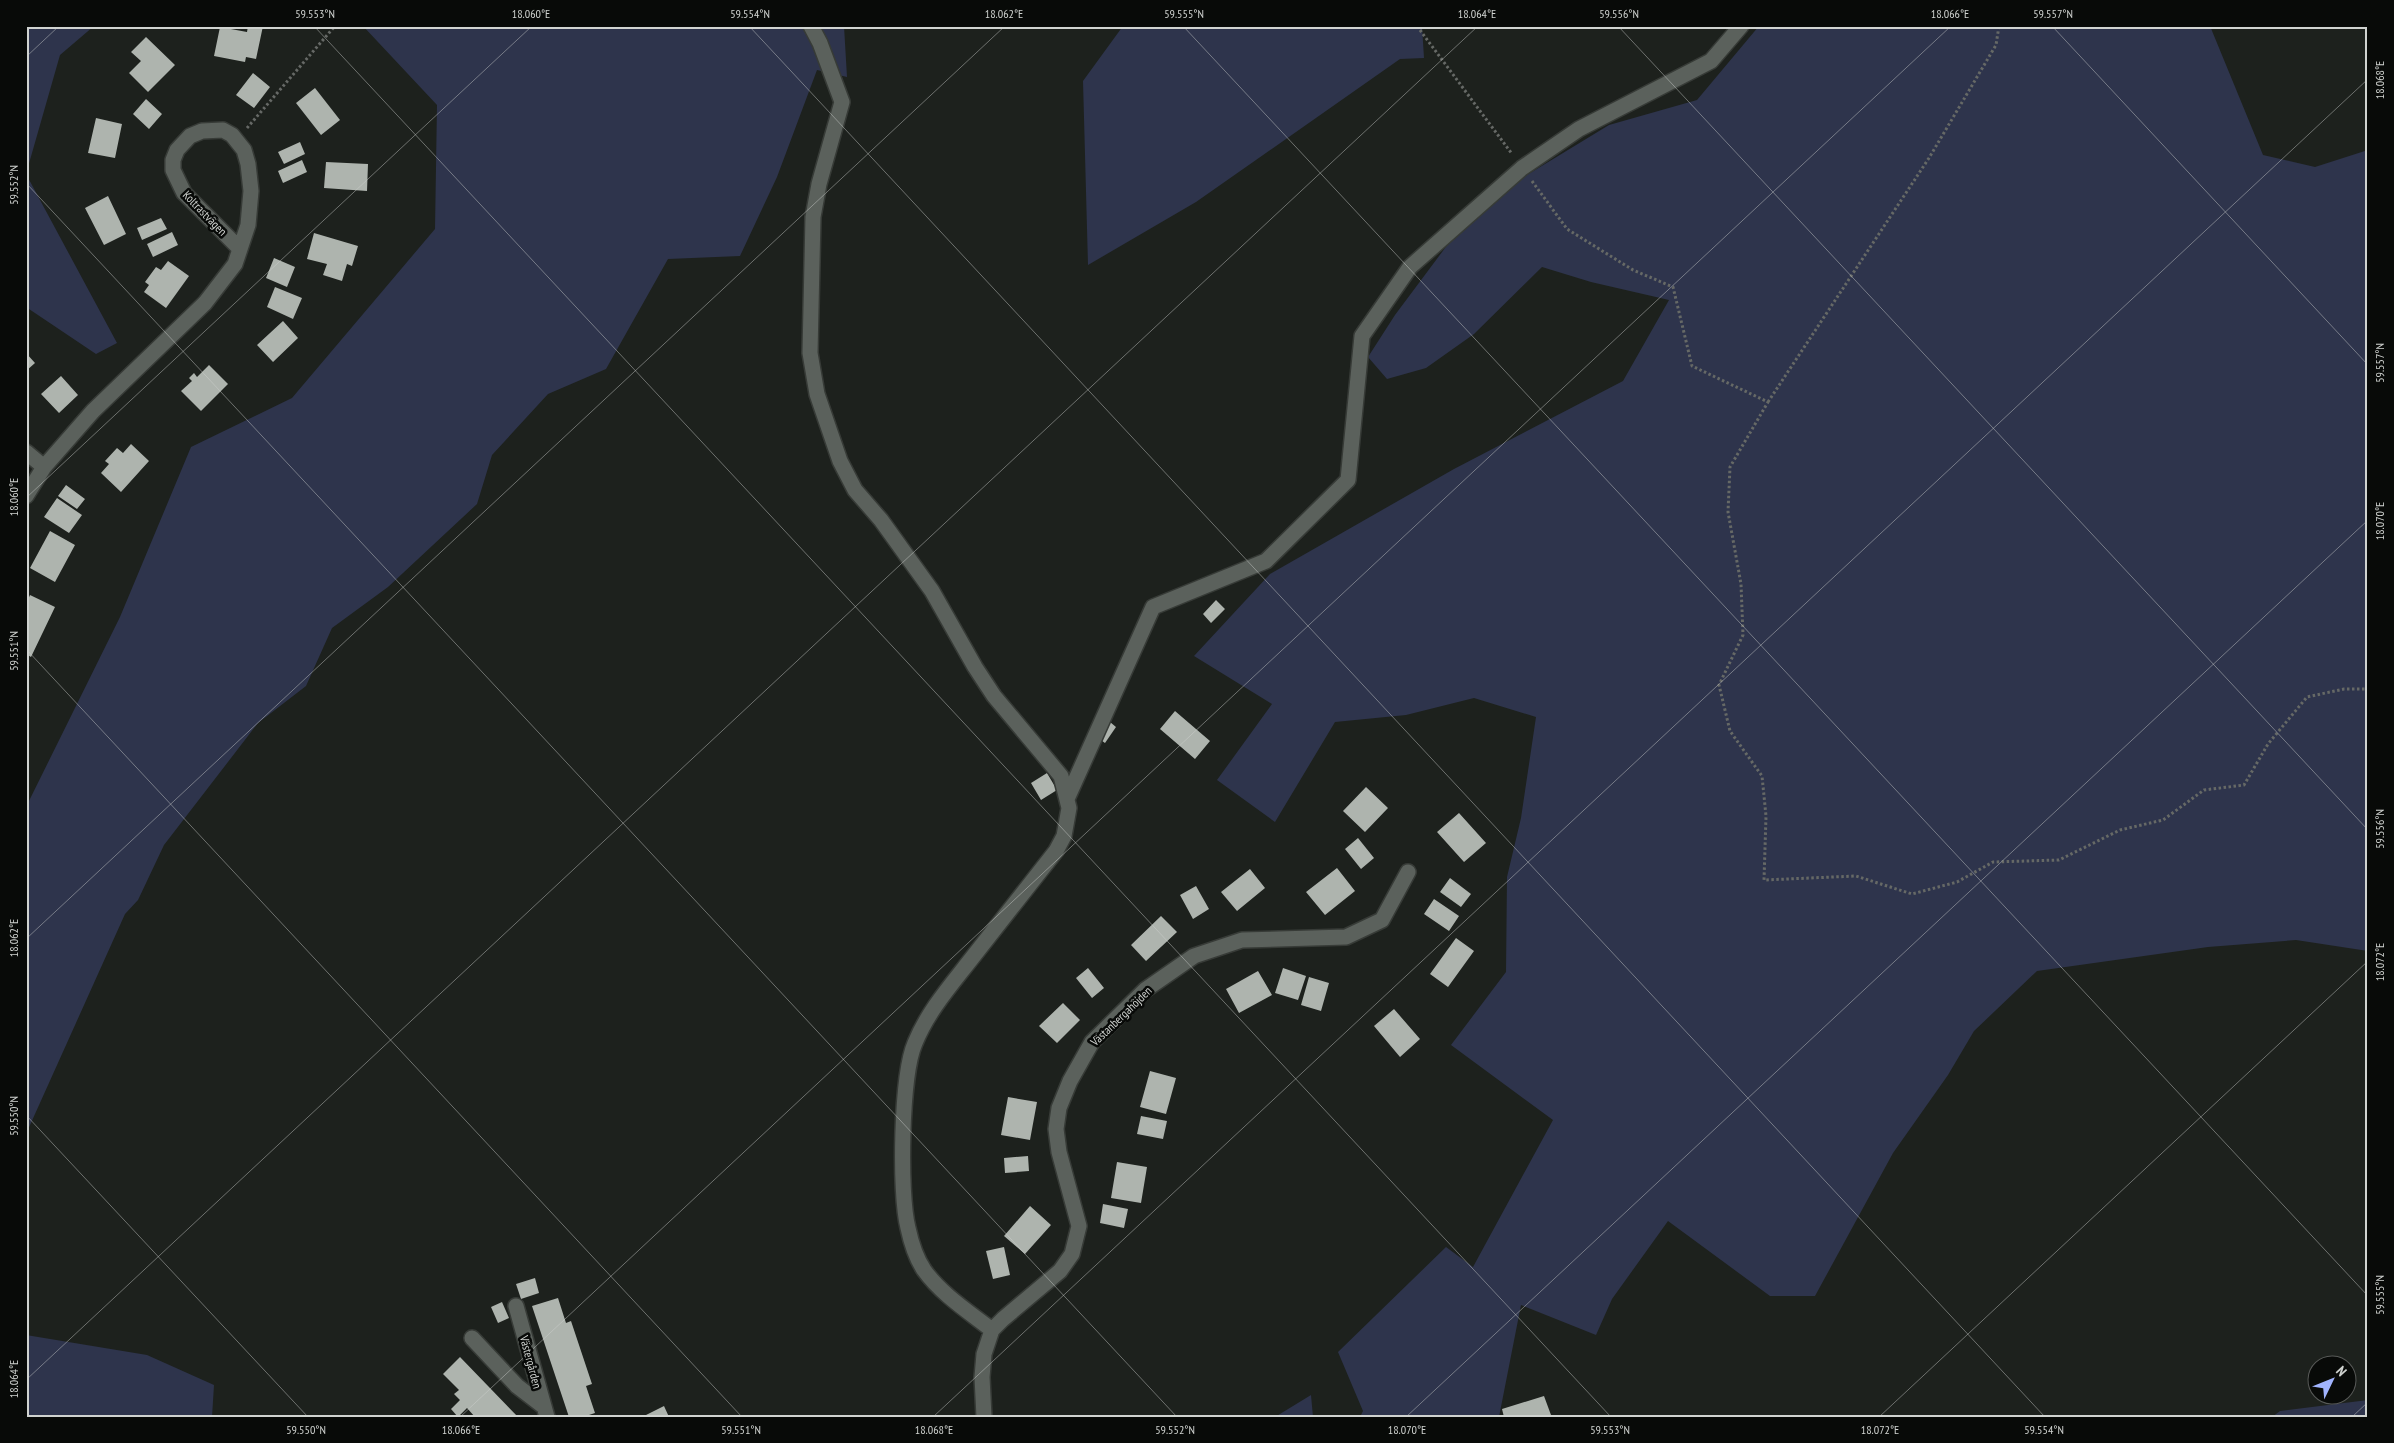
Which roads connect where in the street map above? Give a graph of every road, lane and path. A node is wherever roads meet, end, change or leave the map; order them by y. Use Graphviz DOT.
graph roads {
  1 [pos="334,26"];
  2 [pos="811,26"];
  3 [pos="1417,26"];
  4 [pos="1741,26"];
  5 [pos="1999,26"];
  6 [pos="236,139"];
  7 [pos="1522,168"];
  8 [pos="239,248"];
  9 [pos="1768,402"];
  10 [pos="26,452"];
  11 [pos="44,467"];
  12 [pos="26,496"];
  13 [pos="2368,689"];
  14 [pos="1067,799"];
  15 [pos="1408,872"];
  16 [pos="516,1306"];
  17 [pos="992,1330"];
  18 [pos="472,1338"];
  19 [pos="545,1411"];
  20 [pos="984,1417"];
  1 -- 6 [label="path"];
  2 -- 14 [label="street"];
  3 -- 7 [label="path"];
  4 -- 7 [label="street"];
  5 -- 9 [label="path"];
  6 -- 8 [label="street, Koltrastvägen"];
  6 -- 8 [label="street, Koltrastvägen"];
  7 -- 9 [label="path"];
  7 -- 14 [label="street"];
  8 -- 11 [label="street, Koltrastvägen"];
  9 -- 13 [label="path"];
  10 -- 11 [label="street"];
  11 -- 12 [label="street, Koltrastvägen"];
  14 -- 17 [label="street"];
  15 -- 17 [label="street, Västanbergahöjden"];
  16 -- 19 [label="street, Västergården"];
  17 -- 20 [label="street"];
  18 -- 19 [label="street"];
}
